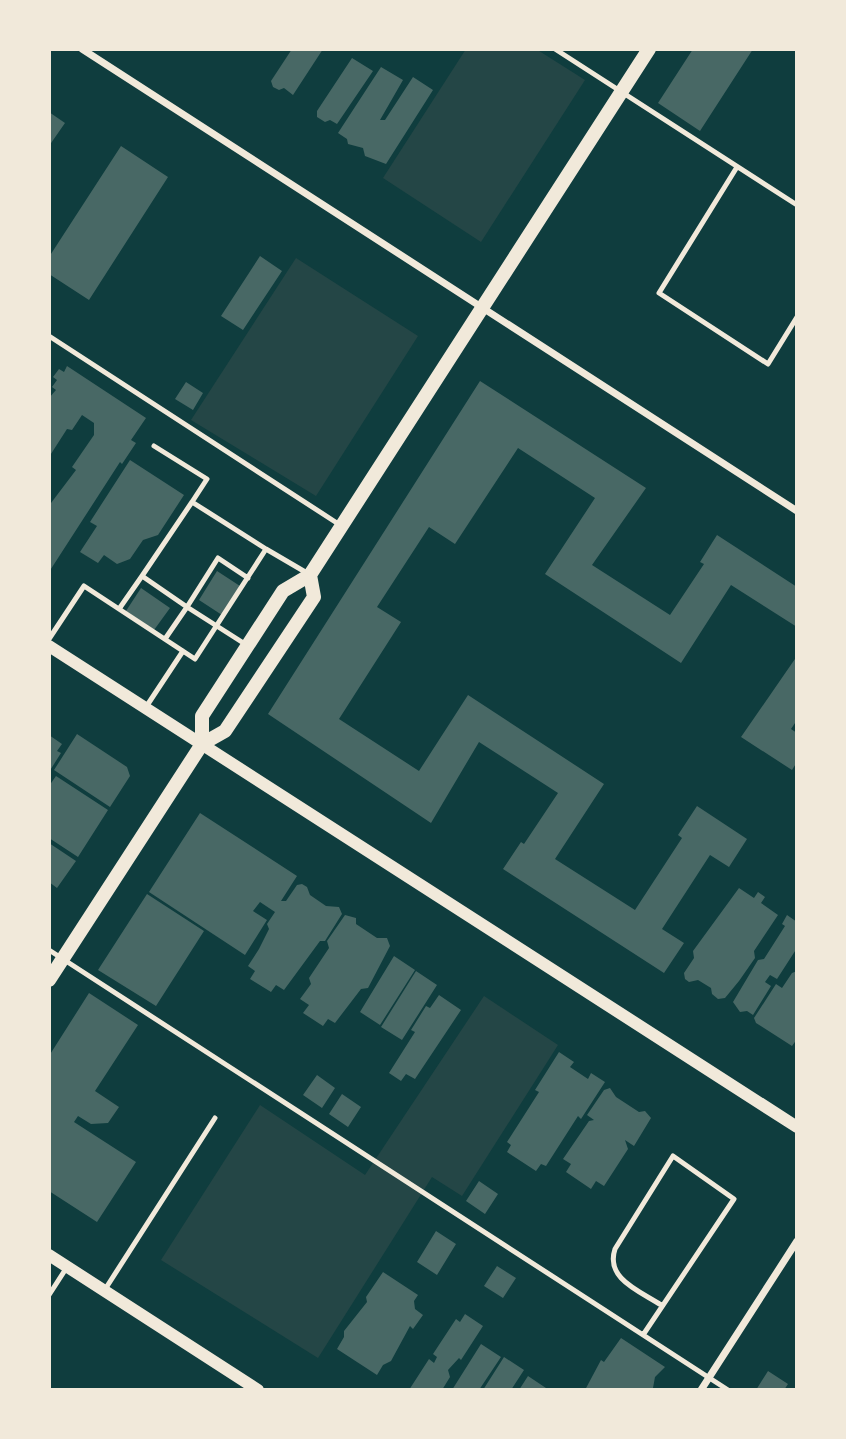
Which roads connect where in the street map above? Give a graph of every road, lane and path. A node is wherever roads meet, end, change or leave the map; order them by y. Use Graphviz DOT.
graph roads {
  1 [pos="82,49"];
  2 [pos="555,49"];
  3 [pos="649,49"];
  4 [pos="622,92"];
  5 [pos="737,167"];
  6 [pos="797,205"];
  7 [pos="483,308"];
  8 [pos="797,317"];
  9 [pos="49,336"];
  10 [pos="154,446"];
  11 [pos="192,502"];
  12 [pos="797,511"];
  13 [pos="341,526"];
  14 [pos="266,550"];
  15 [pos="310,575"];
  16 [pos="142,576"];
  17 [pos="248,578"];
  18 [pos="187,607"];
  19 [pos="119,609"];
  20 [pos="217,626"];
  21 [pos="49,639"];
  22 [pos="164,639"];
  23 [pos="248,645"];
  24 [pos="49,646"];
  25 [pos="183,651"];
  26 [pos="145,708"];
  27 [pos="202,744"];
  28 [pos="49,950"];
  29 [pos="63,958"];
  30 [pos="49,980"];
  31 [pos="215,1118"];
  32 [pos="797,1127"];
  33 [pos="797,1241"];
  34 [pos="49,1255"];
  35 [pos="67,1267"];
  36 [pos="104,1291"];
  37 [pos="49,1295"];
  38 [pos="662,1306"];
  39 [pos="643,1335"];
  40 [pos="709,1378"];
  41 [pos="258,1390"];
  42 [pos="701,1390"];
  43 [pos="728,1390"];
  1 -- 7 [label="street"];
  2 -- 4 [label="lane"];
  3 -- 4 [label="main road"];
  4 -- 5 [label="lane"];
  4 -- 7 [label="main road"];
  5 -- 6 [label="lane"];
  5 -- 8 [label="lane"];
  7 -- 12 [label="street"];
  7 -- 13 [label="main road"];
  9 -- 13 [label="lane"];
  10 -- 11 [label="lane"];
  11 -- 14 [label="lane"];
  11 -- 16 [label="lane"];
  13 -- 15 [label="main road"];
  14 -- 15 [label="lane"];
  14 -- 17 [label="lane"];
  15 -- 23 [label="main road"];
  15 -- 27 [label="main road"];
  16 -- 18 [label="lane"];
  16 -- 19 [label="lane"];
  17 -- 18 [label="lane"];
  17 -- 20 [label="lane"];
  18 -- 20 [label="lane"];
  18 -- 22 [label="lane"];
  19 -- 21 [label="lane"];
  19 -- 22 [label="lane"];
  20 -- 23 [label="lane"];
  20 -- 25 [label="lane"];
  22 -- 25 [label="lane"];
  23 -- 27 [label="main road"];
  24 -- 26 [label="street"];
  25 -- 26 [label="lane"];
  26 -- 27 [label="street"];
  27 -- 29 [label="main road"];
  27 -- 32 [label="street"];
  28 -- 29 [label="lane"];
  29 -- 30 [label="main road"];
  29 -- 39 [label="lane"];
  31 -- 36 [label="lane"];
  33 -- 40 [label="street"];
  34 -- 35 [label="street"];
  35 -- 36 [label="street"];
  35 -- 37 [label="lane"];
  36 -- 41 [label="street"];
  38 -- 38 [label="lane"];
  38 -- 39 [label="lane"];
  39 -- 40 [label="lane"];
  40 -- 42 [label="street"];
  40 -- 43 [label="lane"];
}
